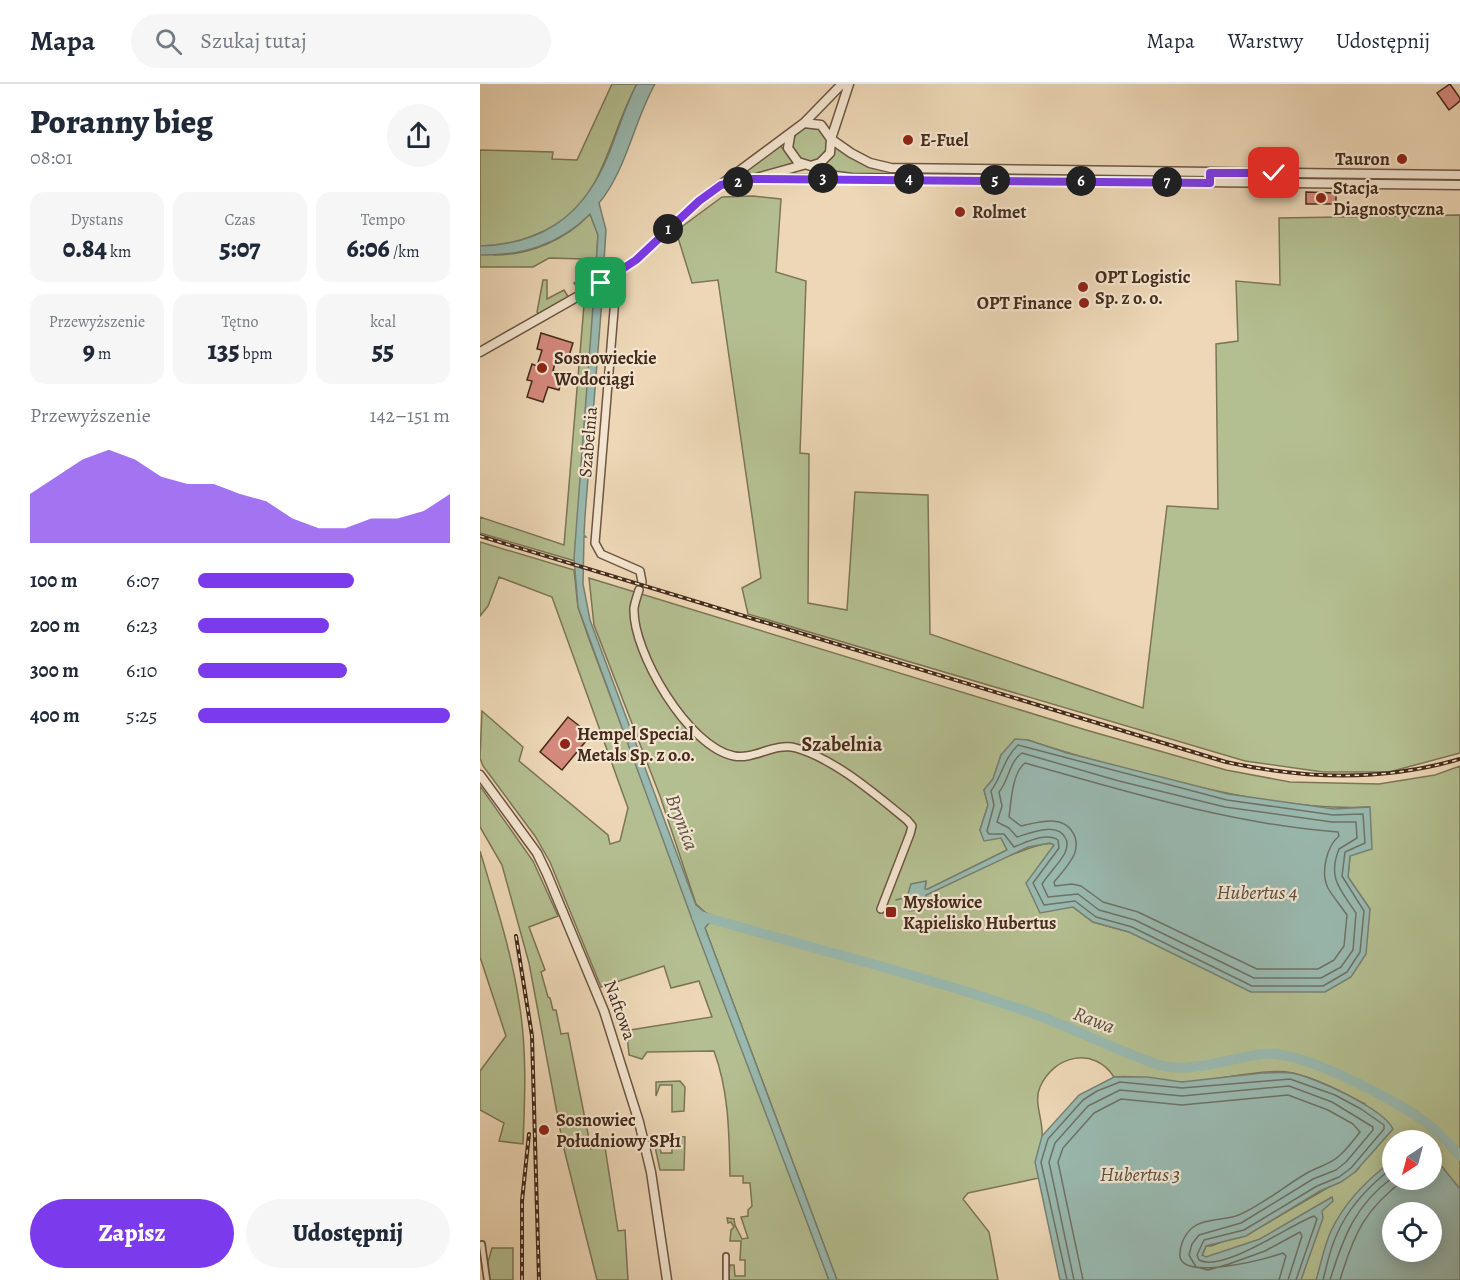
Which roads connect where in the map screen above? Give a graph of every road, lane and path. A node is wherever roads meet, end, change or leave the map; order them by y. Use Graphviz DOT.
graph roads {
  1 [pos="842,84"];
  2 [pos="849,84"];
  3 [pos="804,123"];
  4 [pos="790,136"];
  5 [pos="831,139"];
  6 [pos="807,165"];
  7 [pos="998,169"];
  8 [pos="1210,173"];
  9 [pos="1460,175"];
  10 [pos="852,178"];
  11 [pos="753,179"];
  12 [pos="998,180"];
  13 [pos="1210,183"];
  14 [pos="721,185"];
  15 [pos="1460,185"];
  16 [pos="610,278"];
  17 [pos="480,352"];
  18 [pos="642,582"];
  19 [pos="639,590"];
  20 [pos="480,775"];
  21 [pos="882,909"];
  22 [pos="482,1244"];
  23 [pos="726,1256"];
  24 [pos="487,1280"];
  25 [pos="667,1280"];
  26 [pos="726,1280"];
  1 -- 3 [label="street"];
  2 -- 5 [label="street"];
  3 -- 4 [label="street"];
  3 -- 5 [label="street"];
  4 -- 6 [label="street"];
  4 -- 14 [label="street"];
  5 -- 6 [label="street"];
  5 -- 7 [label="street"];
  6 -- 10 [label="street"];
  6 -- 11 [label="street"];
  7 -- 8 [label="street"];
  7 -- 12 [label="street"];
  8 -- 9 [label="street"];
  8 -- 13 [label="street"];
  10 -- 11 [label="street"];
  10 -- 12 [label="street"];
  11 -- 14 [label="street"];
  12 -- 13 [label="street"];
  13 -- 15 [label="street"];
  14 -- 16 [label="street"];
  16 -- 17 [label="street"];
  16 -- 18 [label="street, Szabelnia"];
  19 -- 21 [label="street"];
  20 -- 25 [label="street, Naftowa"];
  22 -- 24 [label="street"];
  23 -- 26 [label="street"];
}
